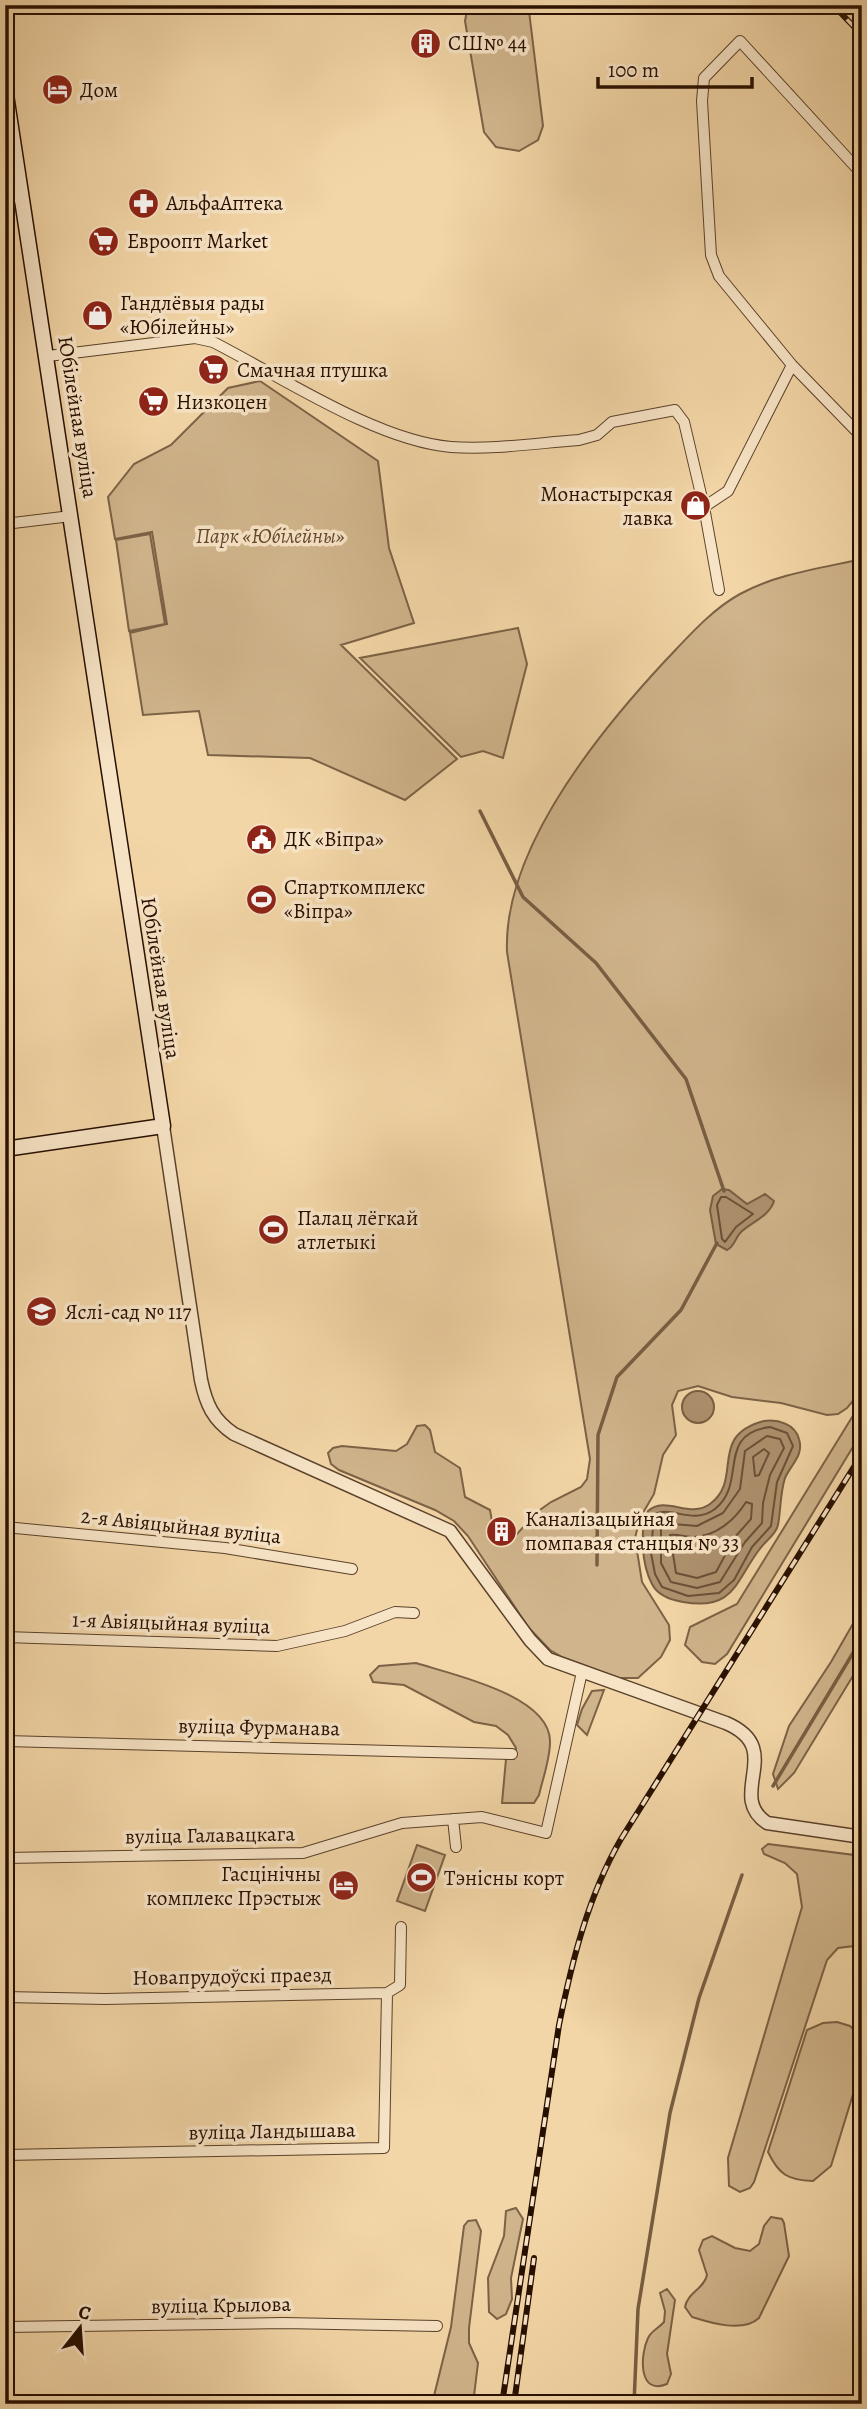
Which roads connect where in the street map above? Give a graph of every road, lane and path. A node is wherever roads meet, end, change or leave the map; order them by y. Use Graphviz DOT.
graph roads {
  1 [pos="5,88"];
  2 [pos="862,174"];
  3 [pos="21,196"];
  4 [pos="5,200"];
  5 [pos="48,356"];
  6 [pos="792,365"];
  7 [pos="862,438"];
  8 [pos="704,507"];
  9 [pos="71,516"];
  10 [pos="5,524"];
  11 [pos="719,590"];
  12 [pos="163,1126"];
  13 [pos="5,1149"];
  14 [pos="5,1527"];
  15 [pos="352,1569"];
  16 [pos="414,1613"];
  17 [pos="5,1637"];
  18 [pos="582,1672"];
  19 [pos="5,1741"];
  20 [pos="512,1754"];
  21 [pos="453,1819"];
  22 [pos="862,1837"];
  23 [pos="456,1847"];
  24 [pos="5,1858"];
  25 [pos="401,1927"];
  26 [pos="387,1993"];
  27 [pos="5,1997"];
  28 [pos="5,2155"];
  29 [pos="437,2326"];
  30 [pos="5,2327"];
  1 -- 3 [label="main road, Юбілейная вуліца"];
  2 -- 6 [label="street"];
  3 -- 4 [label="street"];
  3 -- 5 [label="main road, Юбілейная вуліца"];
  5 -- 8 [label="street"];
  5 -- 9 [label="main road, Юбілейная вуліца"];
  6 -- 7 [label="street"];
  6 -- 8 [label="street"];
  8 -- 11 [label="street"];
  9 -- 10 [label="street"];
  9 -- 12 [label="main road, Юбілейная вуліца"];
  12 -- 13 [label="main road"];
  12 -- 18 [label="street, Юбілейная вуліца"];
  14 -- 15 [label="street, 2-я Авіяцыйная вуліца"];
  16 -- 17 [label="street, 1-я Авіяцыйная вуліца"];
  18 -- 21 [label="street, вуліца Галавацкага"];
  18 -- 22 [label="street"];
  19 -- 20 [label="street, вуліца Фурманава"];
  21 -- 23 [label="street"];
  21 -- 24 [label="street, вуліца Галавацкага"];
  25 -- 26 [label="street"];
  26 -- 27 [label="street, Новапрудоўскі праезд"];
  26 -- 28 [label="street, вуліца Ландышава"];
  29 -- 30 [label="street, вуліца Крылова"];
}
